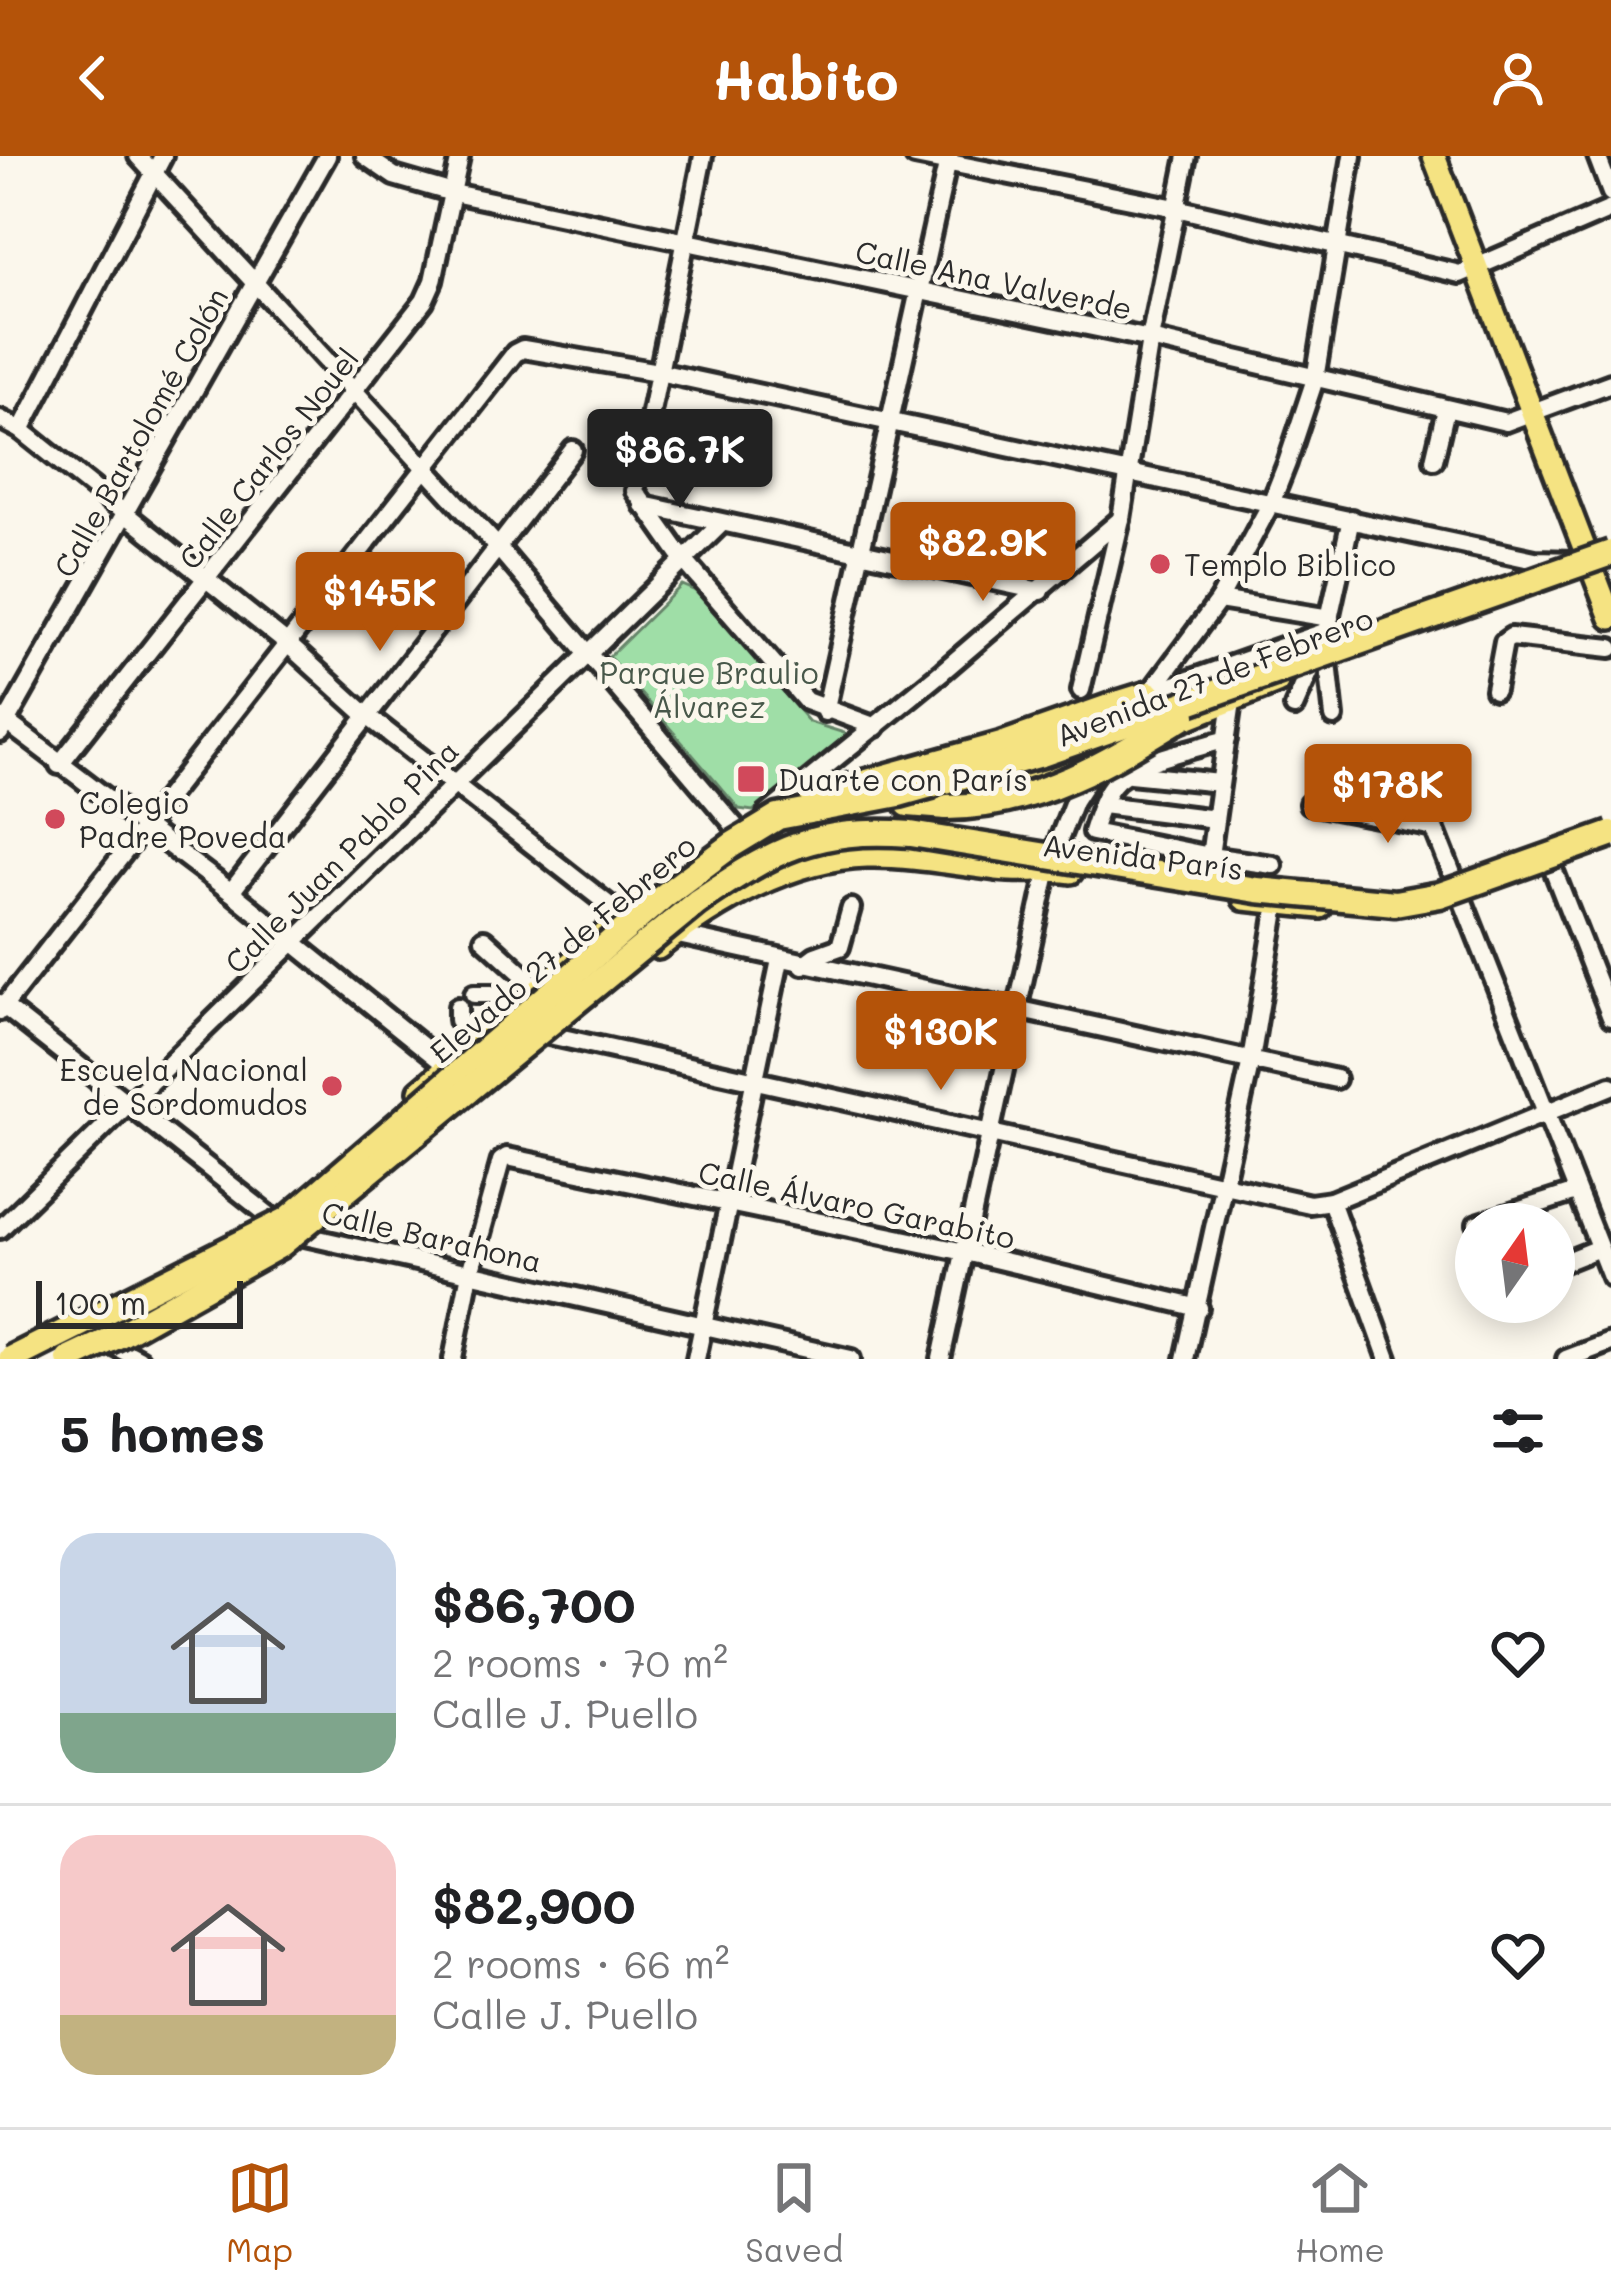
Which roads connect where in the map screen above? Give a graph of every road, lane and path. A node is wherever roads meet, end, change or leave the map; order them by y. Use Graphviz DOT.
graph roads {
  1 [pos="138,156"];
  2 [pos="327,156"];
  3 [pos="365,156"];
  4 [pos="460,156"];
  5 [pos="703,156"];
  6 [pos="915,156"];
  7 [pos="1187,156"];
  8 [pos="1352,156"];
  9 [pos="1434,156"];
  10 [pos="1598,156"];
  11 [pos="948,160"];
  12 [pos="158,164"];
  13 [pos="453,193"];
  14 [pos="1611,193"];
  15 [pos="1176,208"];
  16 [pos="1611,209"];
  17 [pos="685,241"];
  18 [pos="1339,245"];
  19 [pos="1478,268"];
  20 [pos="254,284"];
  21 [pos="917,292"];
  22 [pos="1150,339"];
  23 [pos="658,372"];
  24 [pos="1315,379"];
  25 [pos="1611,382"];
  26 [pos="357,391"];
  27 [pos="1446,409"];
  28 [pos="1532,416"];
  29 [pos="0,419"];
  30 [pos="890,422"];
  31 [pos="21,430"];
  32 [pos="573,450"];
  33 [pos="1434,460"];
  34 [pos="425,467"];
  35 [pos="1128,473"];
  36 [pos="1272,502"];
  37 [pos="643,505"];
  38 [pos="126,515"];
  39 [pos="1121,519"];
  40 [pos="1351,519"];
  41 [pos="722,523"];
  42 [pos="496,545"];
  43 [pos="861,554"];
  44 [pos="683,559"];
  45 [pos="1601,563"];
  46 [pos="207,580"];
  47 [pos="1040,591"];
  48 [pos="1219,600"];
  49 [pos="1611,618"];
  50 [pos="1328,624"];
  51 [pos="290,646"];
  52 [pos="1611,648"];
  53 [pos="588,650"];
  54 [pos="1319,662"];
  55 [pos="1081,690"];
  56 [pos="1495,691"];
  57 [pos="1149,694"];
  58 [pos="1227,696"];
  59 [pos="1294,707"];
  60 [pos="825,712"];
  61 [pos="366,715"];
  62 [pos="1334,717"];
  63 [pos="2,724"];
  64 [pos="876,727"];
  65 [pos="1226,739"];
  66 [pos="1110,747"];
  67 [pos="59,765"];
  68 [pos="1129,774"];
  69 [pos="454,782"];
  70 [pos="1220,783"];
  71 [pos="908,804"];
  72 [pos="1309,804"];
  73 [pos="1102,805"];
  74 [pos="773,816"];
  75 [pos="1215,819"];
  76 [pos="144,828"];
  77 [pos="738,830"];
  78 [pos="1611,837"];
  79 [pos="1210,856"];
  80 [pos="1551,864"];
  81 [pos="1274,865"];
  82 [pos="1048,868"];
  83 [pos="231,892"];
  84 [pos="1460,896"];
  85 [pos="1277,904"];
  86 [pos="851,908"];
  87 [pos="622,916"];
  88 [pos="674,935"];
  89 [pos="484,939"];
  90 [pos="293,943"];
  91 [pos="638,947"];
  92 [pos="779,960"];
  93 [pos="803,964"];
  94 [pos="538,988"];
  95 [pos="474,994"];
  96 [pos="1,1007"];
  97 [pos="458,1007"];
  98 [pos="1020,1008"];
  99 [pos="512,1010"];
  100 [pos="1611,1017"];
  101 [pos="549,1035"];
  102 [pos="476,1041"];
  103 [pos="1251,1060"];
  104 [pos="447,1066"];
  105 [pos="1336,1079"];
  106 [pos="756,1082"];
  107 [pos="1611,1086"];
  108 [pos="129,1105"];
  109 [pos="1543,1112"];
  110 [pos="992,1131"];
  111 [pos="1224,1186"];
  112 [pos="1576,1192"];
  113 [pos="1331,1201"];
  114 [pos="1542,1203"];
  115 [pos="731,1204"];
  116 [pos="271,1217"];
  117 [pos="0,1228"];
  118 [pos="305,1236"];
  119 [pos="1599,1248"];
  120 [pos="965,1252"];
  121 [pos="1575,1258"];
  122 [pos="470,1274"];
  123 [pos="1611,1277"];
  124 [pos="1198,1308"];
  125 [pos="704,1324"];
  126 [pos="1611,1342"];
  127 [pos="116,1347"];
  128 [pos="0,1352"];
  129 [pos="11,1359"];
  130 [pos="69,1359"];
  131 [pos="85,1359"];
  132 [pos="139,1359"];
  133 [pos="453,1359"];
  134 [pos="696,1359"];
  135 [pos="851,1359"];
  136 [pos="941,1359"];
  137 [pos="1185,1359"];
  138 [pos="1388,1359"];
  139 [pos="1566,1359"];
  1 -- 12 [label="street"];
  2 -- 20 [label="street, Calle Bartolomé Colón"];
  3 -- 13 [label="street, Calle Ana Valverde"];
  4 -- 13 [label="street, Calle Carlos Nouel"];
  5 -- 17 [label="street"];
  6 -- 11 [label="street"];
  7 -- 15 [label="street"];
  8 -- 18 [label="street"];
  9 -- 19 [label="main road"];
  10 -- 14 [label="street"];
  11 -- 15 [label="street"];
  11 -- 21 [label="street"];
  12 -- 20 [label="street"];
  12 -- 31 [label="street"];
  13 -- 17 [label="street, Calle Ana Valverde"];
  13 -- 26 [label="street, Calle Carlos Nouel"];
  15 -- 18 [label="street"];
  15 -- 22 [label="street"];
  16 -- 19 [label="street"];
  17 -- 21 [label="street, Calle Ana Valverde"];
  17 -- 23 [label="street"];
  18 -- 19 [label="street"];
  18 -- 24 [label="street"];
  19 -- 28 [label="main road"];
  20 -- 26 [label="street"];
  20 -- 38 [label="street, Calle Bartolomé Colón"];
  21 -- 22 [label="street, Calle Ana Valverde"];
  21 -- 30 [label="street"];
  22 -- 24 [label="street, Calle Ana Valverde"];
  22 -- 35 [label="street"];
  23 -- 30 [label="street"];
  23 -- 34 [label="street"];
  23 -- 37 [label="street"];
  24 -- 27 [label="street, Calle Ana Valverde"];
  24 -- 36 [label="street"];
  25 -- 28 [label="street, Calle Ana Valverde"];
  26 -- 34 [label="street"];
  26 -- 46 [label="street, Calle Carlos Nouel"];
  27 -- 28 [label="street, Calle Ana Valverde"];
  27 -- 33 [label="street"];
  28 -- 45 [label="main road"];
  29 -- 31 [label="street"];
  30 -- 35 [label="street"];
  30 -- 43 [label="street"];
  31 -- 38 [label="street"];
  32 -- 42 [label="street"];
  34 -- 42 [label="street"];
  34 -- 51 [label="street"];
  35 -- 36 [label="street"];
  35 -- 39 [label="street"];
  36 -- 40 [label="street"];
  36 -- 48 [label="street"];
  37 -- 41 [label="street"];
  37 -- 44 [label="street"];
  38 -- 46 [label="street"];
  38 -- 63 [label="street, Calle Bartolomé Colón"];
  39 -- 47 [label="street"];
  39 -- 55 [label="street"];
  40 -- 45 [label="street"];
  40 -- 50 [label="street"];
  41 -- 43 [label="street"];
  41 -- 44 [label="street, Calle Juan Pablo Pina"];
  42 -- 53 [label="street"];
  42 -- 61 [label="street"];
  43 -- 47 [label="street"];
  43 -- 60 [label="street"];
  44 -- 53 [label="street, Calle Juan Pablo Pina"];
  44 -- 60 [label="street"];
  45 -- 49 [label="main road"];
  45 -- 54 [label="main road, Avenida 27 de Febrero"];
  45 -- 58 [label="highway, Elevado 27 de Febrero, bridge"];
  46 -- 51 [label="street"];
  46 -- 67 [label="street, Calle Carlos Nouel"];
  47 -- 64 [label="street"];
  48 -- 50 [label="street"];
  48 -- 57 [label="street"];
  50 -- 54 [label="street"];
  50 -- 57 [label="street"];
  51 -- 61 [label="street"];
  51 -- 76 [label="street"];
  52 -- 56 [label="street"];
  53 -- 69 [label="street, Calle Juan Pablo Pina"];
  53 -- 77 [label="street"];
  54 -- 58 [label="main road, Avenida 27 de Febrero"];
  54 -- 59 [label="street"];
  54 -- 62 [label="street"];
  57 -- 66 [label="street"];
  57 -- 74 [label="highway, bridge"];
  58 -- 65 [label="street"];
  58 -- 66 [label="main road, Avenida 27 de Febrero"];
  58 -- 71 [label="highway, bridge"];
  58 -- 74 [label="highway, Elevado 27 de Febrero, bridge"];
  60 -- 64 [label="street"];
  61 -- 69 [label="street"];
  61 -- 83 [label="street"];
  63 -- 67 [label="street"];
  64 -- 74 [label="street"];
  65 -- 68 [label="street"];
  65 -- 70 [label="street"];
  66 -- 71 [label="main road, Avenida 27 de Febrero"];
  66 -- 82 [label="street"];
  67 -- 76 [label="street"];
  68 -- 70 [label="street"];
  68 -- 73 [label="street"];
  69 -- 87 [label="street"];
  69 -- 90 [label="street, Calle Juan Pablo Pina"];
  70 -- 75 [label="street"];
  71 -- 74 [label="main road, Avenida 27 de Febrero"];
  72 -- 84 [label="street"];
  73 -- 75 [label="street"];
  73 -- 79 [label="street"];
  74 -- 77 [label="main road, Avenida 27 de Febrero"];
  74 -- 129 [label="highway, Elevado 27 de Febrero, bridge"];
  75 -- 79 [label="street"];
  76 -- 83 [label="street"];
  76 -- 96 [label="street"];
  77 -- 87 [label="main road, Avenida 27 de Febrero"];
  78 -- 80 [label="main road, Avenida París"];
  78 -- 91 [label="highway, Elevado 27 de Febrero, bridge"];
  79 -- 81 [label="street"];
  80 -- 84 [label="main road, Avenida París"];
  80 -- 100 [label="street"];
  82 -- 85 [label="main road, Avenida París"];
  82 -- 88 [label="main road, Avenida París"];
  82 -- 91 [label="highway, bridge"];
  82 -- 98 [label="street"];
  83 -- 90 [label="street"];
  84 -- 85 [label="main road, Avenida París"];
  84 -- 109 [label="street"];
  85 -- 103 [label="street"];
  86 -- 93 [label="street"];
  87 -- 88 [label="street"];
  87 -- 94 [label="main road, Avenida 27 de Febrero"];
  88 -- 92 [label="street"];
  88 -- 101 [label="main road"];
  89 -- 94 [label="street"];
  90 -- 104 [label="street"];
  90 -- 108 [label="street, Calle Juan Pablo Pina"];
  91 -- 130 [label="highway, Elevado 27 de Febrero, bridge"];
  92 -- 93 [label="street"];
  92 -- 106 [label="street"];
  93 -- 98 [label="street"];
  94 -- 99 [label="main road, Avenida 27 de Febrero"];
  95 -- 99 [label="street"];
  96 -- 108 [label="street, Calle Barahona"];
  97 -- 102 [label="street"];
  98 -- 103 [label="street"];
  98 -- 110 [label="street"];
  99 -- 102 [label="main road, Avenida 27 de Febrero"];
  101 -- 106 [label="street"];
  101 -- 118 [label="main road"];
  102 -- 104 [label="main road, Avenida 27 de Febrero"];
  103 -- 105 [label="street"];
  103 -- 111 [label="street"];
  104 -- 116 [label="main road, Avenida 27 de Febrero"];
  106 -- 110 [label="street"];
  106 -- 115 [label="street"];
  107 -- 109 [label="street"];
  108 -- 116 [label="street, Calle Barahona"];
  108 -- 117 [label="street, Calle Juan Pablo Pina"];
  109 -- 112 [label="street"];
  109 -- 113 [label="street"];
  110 -- 111 [label="street"];
  110 -- 120 [label="street"];
  111 -- 113 [label="street"];
  111 -- 124 [label="street"];
  112 -- 114 [label="street"];
  112 -- 119 [label="street"];
  113 -- 138 [label="street"];
  115 -- 120 [label="street, Calle Álvaro Garabito"];
  115 -- 122 [label="street, Calle Álvaro Garabito"];
  115 -- 125 [label="street"];
  116 -- 118 [label="street, Calle Barahona"];
  116 -- 128 [label="main road, Avenida 27 de Febrero"];
  118 -- 122 [label="street, Calle Barahona"];
  118 -- 127 [label="main road"];
  119 -- 121 [label="street"];
  119 -- 123 [label="street"];
  120 -- 124 [label="street, Calle Álvaro Garabito"];
  120 -- 136 [label="street"];
  122 -- 125 [label="street, Calle Barahona"];
  122 -- 133 [label="street"];
  124 -- 137 [label="street"];
  125 -- 134 [label="street"];
  125 -- 135 [label="street, Calle Barahona"];
  126 -- 139 [label="street"];
  127 -- 131 [label="main road"];
  127 -- 132 [label="street"];
}
